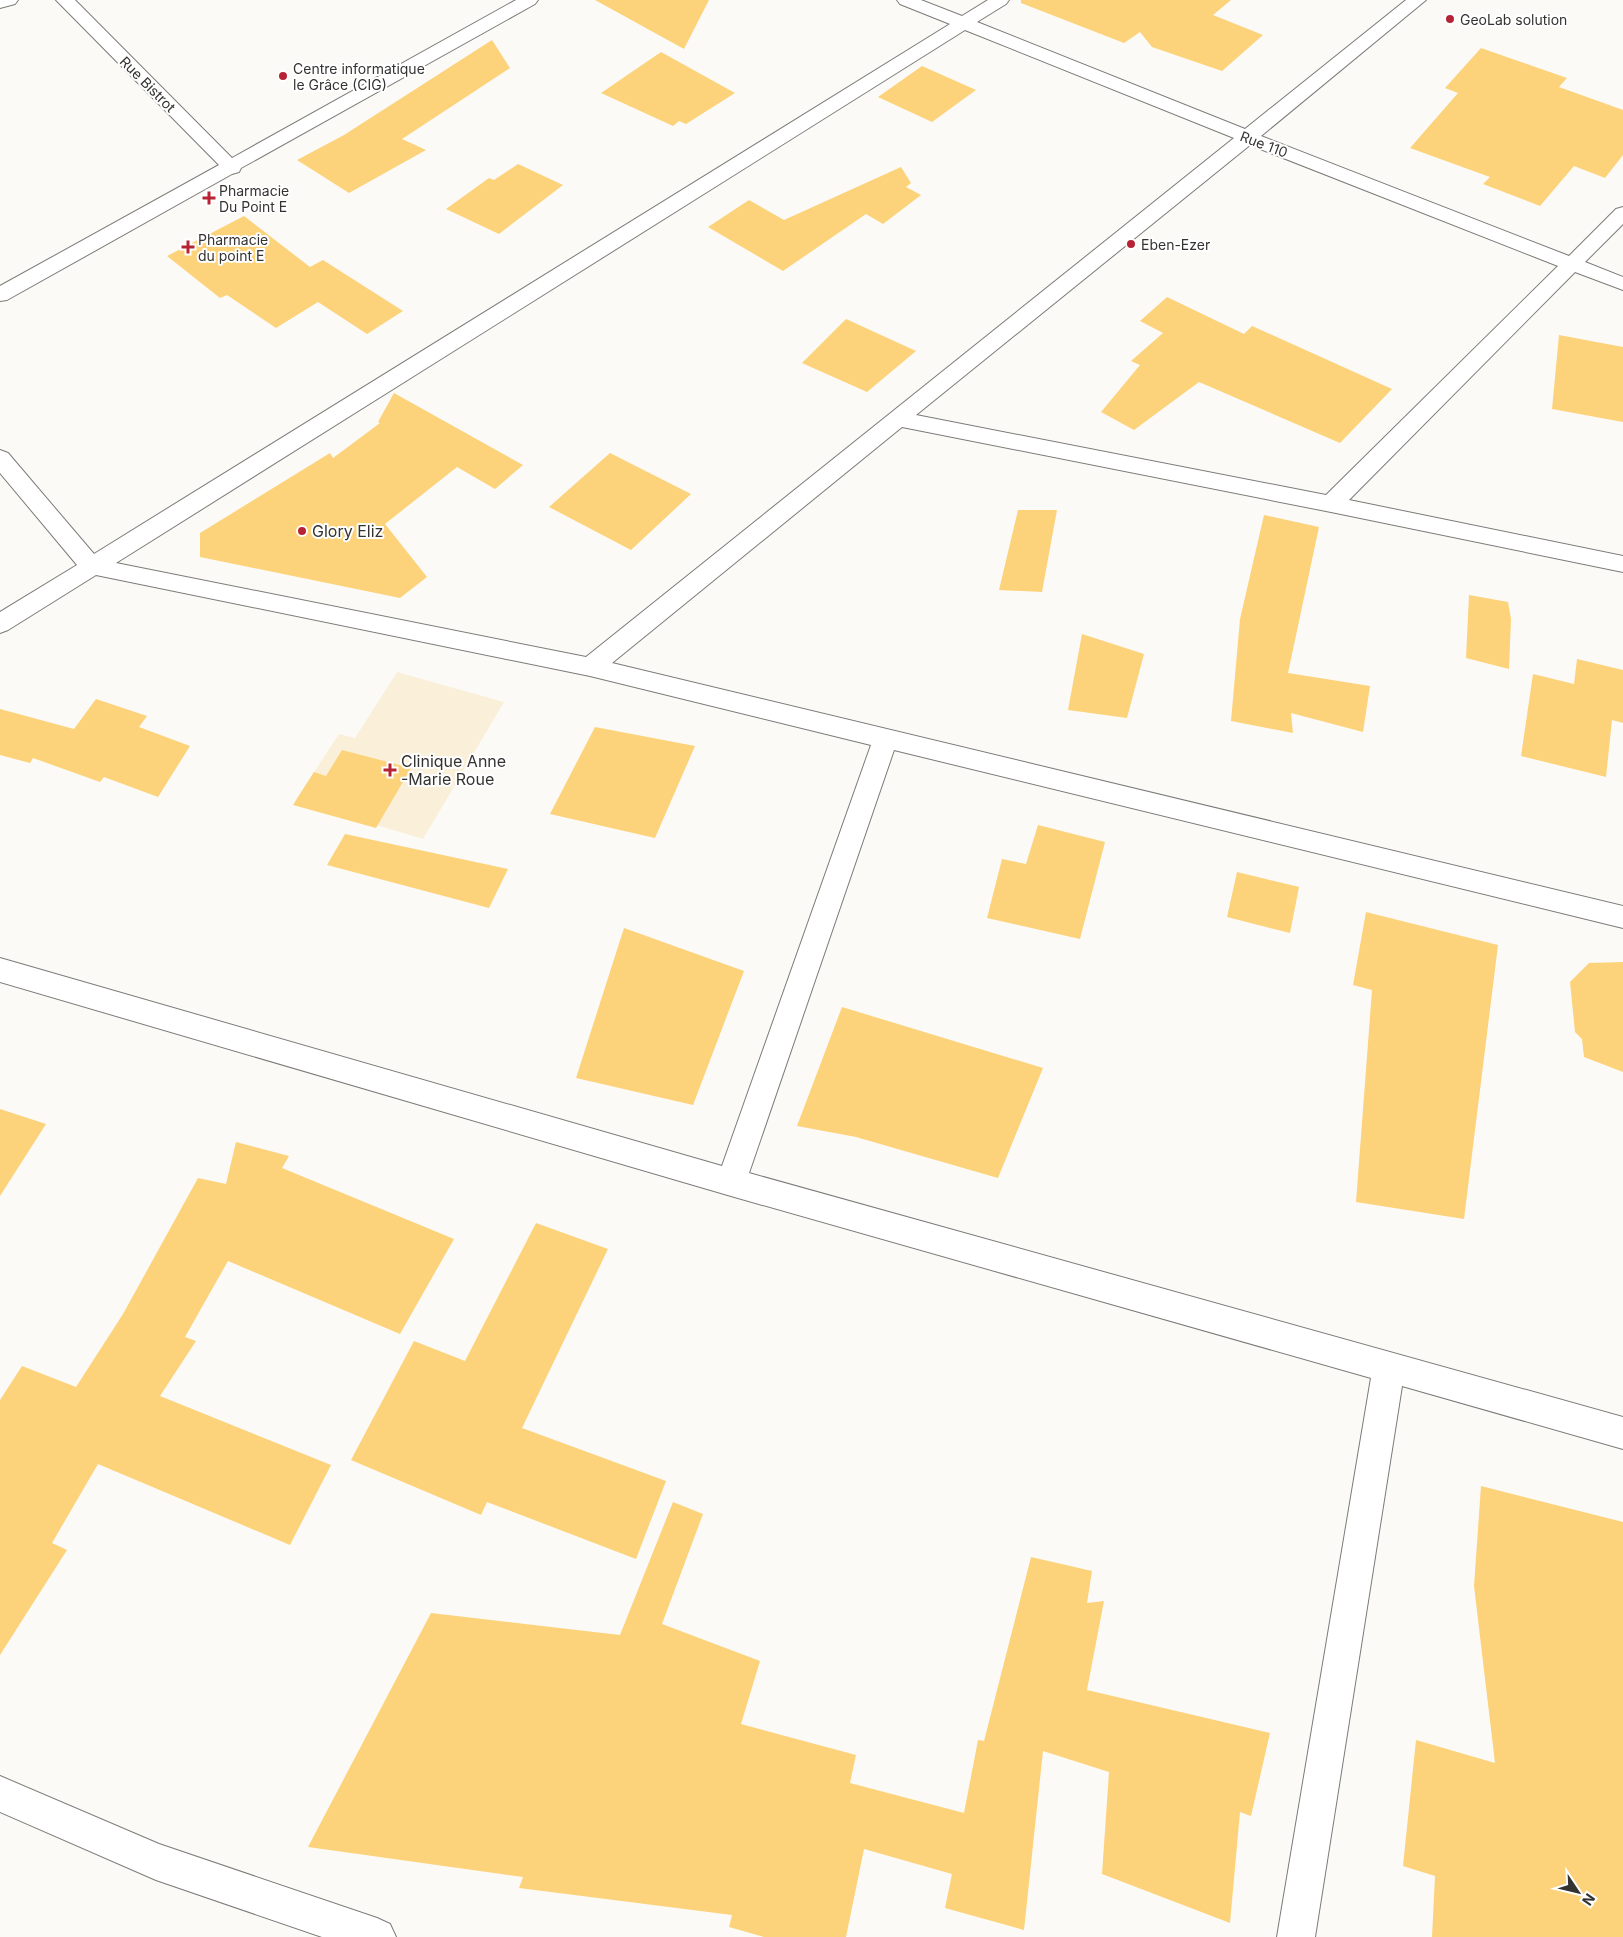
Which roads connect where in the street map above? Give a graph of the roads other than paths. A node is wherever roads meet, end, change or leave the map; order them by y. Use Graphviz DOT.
graph roads {
  1 [pos="9,0"];
  2 [pos="65,0"];
  3 [pos="529,0"];
  4 [pos="906,0"];
  5 [pos="1000,0"];
  6 [pos="1418,0"];
  7 [pos="0,3"];
  8 [pos="964,23"];
  9 [pos="1247,137"];
  10 [pos="232,168"];
  11 [pos="1623,213"];
  12 [pos="1572,264"];
  13 [pos="1623,284"];
  14 [pos="0,295"];
  15 [pos="898,419"];
  16 [pos="0,458"];
  17 [pos="1331,504"];
  18 [pos="1623,564"];
  19 [pos="91,566"];
  20 [pos="0,624"];
  21 [pos="590,667"];
  22 [pos="886,738"];
  23 [pos="1623,917"];
  24 [pos="0,970"];
  25 [pos="731,1182"];
  26 [pos="1389,1367"];
  27 [pos="1623,1433"];
  28 [pos="0,1794"];
  29 [pos="377,1937"];
  30 [pos="1296,1937"];
  1 -- 7 [label="street"];
  2 -- 10 [label="street, Rue Bistrot"];
  3 -- 10 [label="street"];
  4 -- 8 [label="street, Rue 110"];
  5 -- 8 [label="street"];
  6 -- 9 [label="street"];
  8 -- 9 [label="street, Rue 110"];
  8 -- 19 [label="street"];
  9 -- 12 [label="street, Rue 110"];
  9 -- 15 [label="street"];
  10 -- 14 [label="street"];
  11 -- 12 [label="street"];
  12 -- 13 [label="street, Rue 110"];
  12 -- 17 [label="street"];
  15 -- 17 [label="street"];
  15 -- 21 [label="street"];
  16 -- 19 [label="street"];
  17 -- 18 [label="street"];
  19 -- 20 [label="street"];
  19 -- 21 [label="street"];
  21 -- 22 [label="street"];
  22 -- 23 [label="street"];
  22 -- 25 [label="street"];
  24 -- 25 [label="street"];
  25 -- 26 [label="street"];
  26 -- 27 [label="street"];
  26 -- 30 [label="street"];
  28 -- 29 [label="street"];
}
